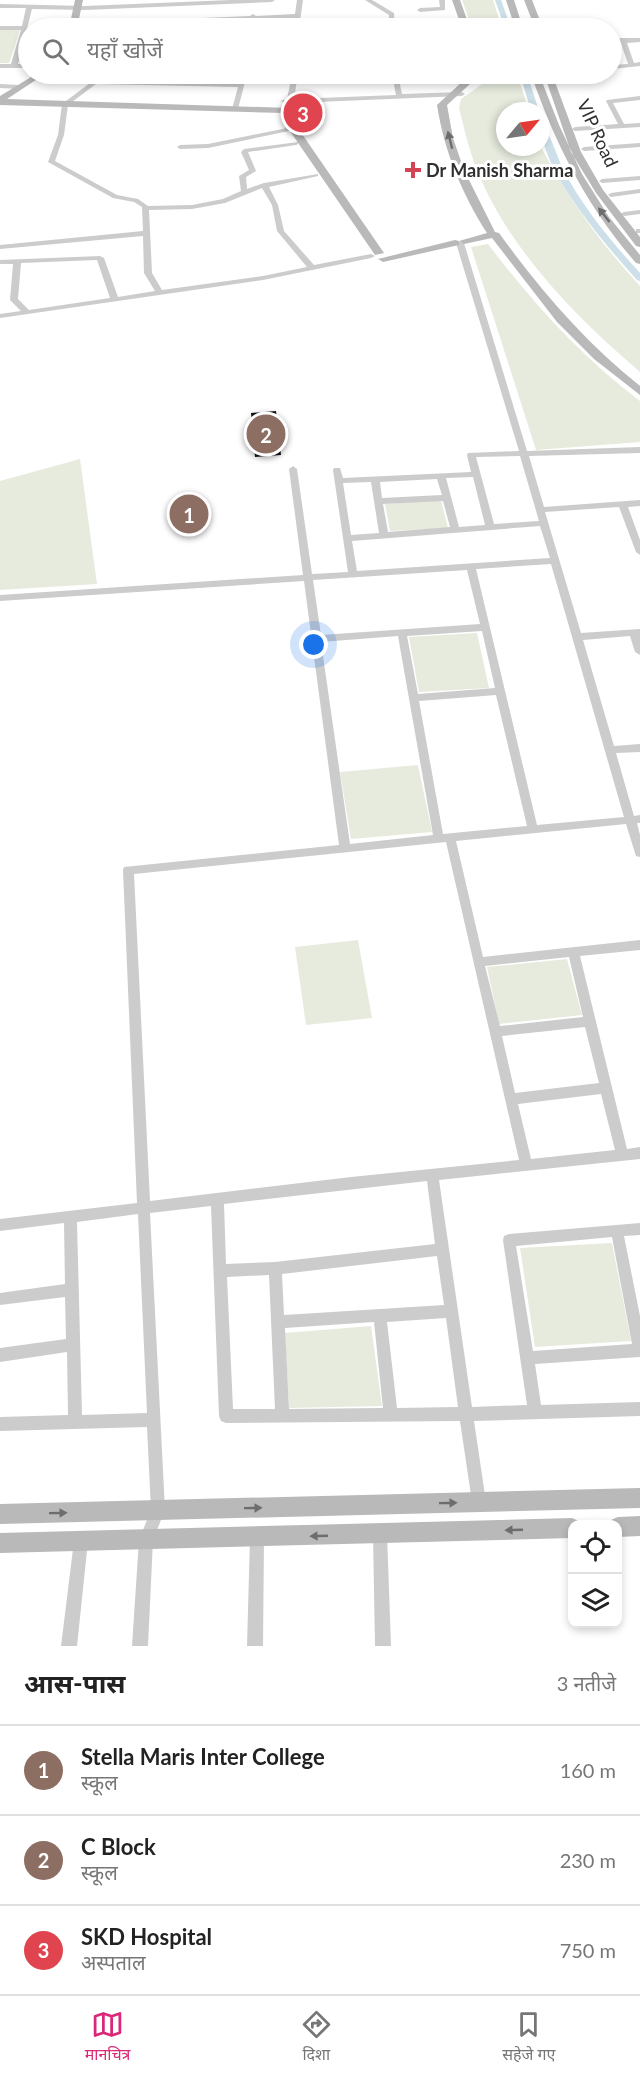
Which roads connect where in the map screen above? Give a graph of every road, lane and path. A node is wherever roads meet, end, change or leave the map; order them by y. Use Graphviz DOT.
graph roads {
  1 [pos="215,0"];
  2 [pos="272,0"];
  3 [pos="300,0"];
  4 [pos="307,0"];
  5 [pos="368,0"];
  6 [pos="442,0"];
  7 [pos="448,0"];
  8 [pos="456,0"];
  9 [pos="510,0"];
  10 [pos="522,0"];
  11 [pos="528,0"];
  12 [pos="115,2"];
  13 [pos="78,3"];
  14 [pos="172,4"];
  15 [pos="0,6"];
  16 [pos="30,6"];
  17 [pos="134,6"];
  18 [pos="420,10"];
  19 [pos="254,16"];
  20 [pos="298,16"];
  21 [pos="27,18"];
  22 [pos="75,18"];
  23 [pos="132,18"];
  24 [pos="174,18"];
  25 [pos="227,18"];
  26 [pos="304,18"];
  27 [pos="392,18"];
  28 [pos="454,18"];
  29 [pos="462,18"];
  30 [pos="516,18"];
  31 [pos="528,18"];
  32 [pos="534,18"];
  33 [pos="0,28"];
  34 [pos="18,28"];
  35 [pos="624,40"];
  36 [pos="640,40"];
  37 [pos="18,51"];
  38 [pos="640,64"];
  39 [pos="632,65"];
  40 [pos="0,66"];
  41 [pos="14,66"];
  42 [pos="18,66"];
  43 [pos="622,66"];
  44 [pos="24,84"];
  45 [pos="93,84"];
  46 [pos="191,84"];
  47 [pos="287,84"];
  48 [pos="292,84"];
  49 [pos="397,84"];
  50 [pos="466,84"];
  51 [pos="475,84"];
  52 [pos="539,84"];
  53 [pos="552,84"];
  54 [pos="559,84"];
  55 [pos="241,85"];
  56 [pos="0,86"];
  57 [pos="19,87"];
  58 [pos="399,96"];
  59 [pos="454,96"];
  60 [pos="640,98"];
  61 [pos="368,100"];
  62 [pos="0,101"];
  63 [pos="65,106"];
  64 [pos="0,107"];
  65 [pos="286,107"];
  66 [pos="234,109"];
  67 [pos="640,125"];
  68 [pos="622,126"];
  69 [pos="575,129"];
  70 [pos="287,130"];
  71 [pos="296,143"];
  72 [pos="640,146"];
  73 [pos="180,147"];
  74 [pos="584,149"];
  75 [pos="316,175"];
  76 [pos="640,178"];
  77 [pos="602,181"];
  78 [pos="264,185"];
  79 [pos="640,190"];
  80 [pos="244,191"];
  81 [pos="611,195"];
  82 [pos="146,208"];
  83 [pos="640,212"];
  84 [pos="624,214"];
  85 [pos="640,231"];
  86 [pos="495,232"];
  87 [pos="147,233"];
  88 [pos="458,241"];
  89 [pos="640,244"];
  90 [pos="0,247"];
  91 [pos="376,256"];
  92 [pos="640,261"];
  93 [pos="0,262"];
  94 [pos="17,262"];
  95 [pos="312,268"];
  96 [pos="161,296"];
  97 [pos="115,300"];
  98 [pos="27,312"];
  99 [pos="0,316"];
  100 [pos="0,321"];
  101 [pos="640,380"];
  102 [pos="640,392"];
  103 [pos="640,450"];
  104 [pos="523,453"];
  105 [pos="293,469"];
  106 [pos="337,470"];
  107 [pos="476,474"];
  108 [pos="441,476"];
  109 [pos="375,479"];
  110 [pos="339,481"];
  111 [pos="447,498"];
  112 [pos="378,501"];
  113 [pos="640,503"];
  114 [pos="623,505"];
  115 [pos="540,510"];
  116 [pos="544,523"];
  117 [pos="490,527"];
  118 [pos="455,530"];
  119 [pos="384,535"];
  120 [pos="347,538"];
  121 [pos="640,552"];
  122 [pos="555,561"];
  123 [pos="471,566"];
  124 [pos="353,574"];
  125 [pos="308,578"];
  126 [pos="0,598"];
  127 [pos="485,627"];
  128 [pos="636,632"];
  129 [pos="402,633"];
  130 [pos="577,637"];
  131 [pos="316,639"];
  132 [pos="640,652"];
  133 [pos="500,691"];
  134 [pos="413,698"];
  135 [pos="640,747"];
  136 [pos="610,750"];
  137 [pos="635,819"];
  138 [pos="533,829"];
  139 [pos="444,838"];
  140 [pos="345,848"];
  141 [pos="640,854"];
  142 [pos="640,945"];
  143 [pos="573,952"];
  144 [pos="478,962"];
  145 [pos="590,1021"];
  146 [pos="495,1032"];
  147 [pos="606,1088"];
  148 [pos="511,1099"];
  149 [pos="640,1153"];
  150 [pos="622,1155"];
  151 [pos="526,1165"];
  152 [pos="432,1175"];
  153 [pos="217,1199"];
  154 [pos="145,1208"];
  155 [pos="70,1217"];
  156 [pos="0,1225"];
  157 [pos="640,1229"];
  158 [pos="617,1231"];
  159 [pos="443,1249"];
  160 [pos="275,1268"];
  161 [pos="220,1271"];
  162 [pos="71,1290"];
  163 [pos="0,1299"];
  164 [pos="451,1311"];
  165 [pos="380,1316"];
  166 [pos="278,1322"];
  167 [pos="72,1345"];
  168 [pos="640,1350"];
  169 [pos="0,1355"];
  170 [pos="527,1358"];
  171 [pos="640,1409"];
  172 [pos="535,1412"];
  173 [pos="466,1414"];
  174 [pos="391,1415"];
  175 [pos="282,1416"];
  176 [pos="154,1420"];
  177 [pos="75,1422"];
  178 [pos="0,1424"];
  179 [pos="640,1498"];
  180 [pos="478,1502"];
  181 [pos="158,1510"];
  182 [pos="0,1514"];
  183 [pos="640,1526"];
  184 [pos="622,1527"];
  185 [pos="568,1528"];
  186 [pos="380,1534"];
  187 [pos="257,1538"];
  188 [pos="146,1540"];
  189 [pos="81,1541"];
  190 [pos="0,1543"];
  191 [pos="69,1646"];
  192 [pos="140,1646"];
  193 [pos="255,1646"];
  194 [pos="383,1646"];
  1 -- 12 [label="street"];
  2 -- 14 [label="street"];
  3 -- 20 [label="street"];
  4 -- 26 [label="street"];
  5 -- 27 [label="street"];
  6 -- 18 [label="street"];
  7 -- 28 [label="street"];
  8 -- 29 [label="street"];
  9 -- 30 [label="street"];
  10 -- 31 [label="street"];
  11 -- 32 [label="street"];
  12 -- 13 [label="street"];
  13 -- 16 [label="street"];
  13 -- 17 [label="street"];
  13 -- 22 [label="street"];
  14 -- 17 [label="street"];
  14 -- 24 [label="street"];
  15 -- 16 [label="street"];
  16 -- 21 [label="street"];
  17 -- 23 [label="street"];
  19 -- 20 [label="street"];
  19 -- 25 [label="street"];
  33 -- 34 [label="street"];
  35 -- 36 [label="street"];
  35 -- 39 [label="street"];
  37 -- 41 [label="street"];
  38 -- 39 [label="street"];
  39 -- 43 [label="street"];
  40 -- 41 [label="street"];
  41 -- 42 [label="street"];
  44 -- 57 [label="street"];
  45 -- 63 [label="street"];
  46 -- 55 [label="street"];
  47 -- 65 [label="street"];
  48 -- 65 [label="street"];
  49 -- 58 [label="street"];
  50 -- 59 [label="street"];
  51 -- 59 [label="street"];
  92 -- 52 [label="street, VIP Road, one-way"];
  53 -- 89 [label="street, VIP Road"];
  54 -- 69 [label="street, VIP Road"];
  55 -- 66 [label="street"];
  56 -- 57 [label="street"];
  57 -- 62 [label="street"];
  58 -- 59 [label="street"];
  58 -- 61 [label="street"];
  59 -- 61 [label="street"];
  59 -- 86 [label="street"];
  60 -- 68 [label="street"];
  61 -- 65 [label="street"];
  62 -- 63 [label="street"];
  63 -- 64 [label="street"];
  63 -- 65 [label="street"];
  63 -- 66 [label="street"];
  63 -- 82 [label="street"];
  65 -- 66 [label="street"];
  65 -- 70 [label="street"];
  65 -- 91 [label="street"];
  67 -- 68 [label="street"];
  68 -- 69 [label="street"];
  69 -- 74 [label="street, VIP Road"];
  70 -- 71 [label="street"];
  70 -- 73 [label="street"];
  71 -- 75 [label="street"];
  71 -- 80 [label="street"];
  72 -- 74 [label="street"];
  74 -- 77 [label="street, VIP Road"];
  75 -- 78 [label="street"];
  75 -- 91 [label="street"];
  76 -- 77 [label="street"];
  77 -- 81 [label="street, VIP Road"];
  78 -- 80 [label="street"];
  78 -- 95 [label="street"];
  79 -- 81 [label="street"];
  80 -- 82 [label="street"];
  81 -- 84 [label="street, VIP Road"];
  82 -- 87 [label="street"];
  83 -- 84 [label="street"];
  84 -- 85 [label="street, VIP Road"];
  86 -- 88 [label="street"];
  86 -- 101 [label="street"];
  86 -- 102 [label="street"];
  87 -- 90 [label="street"];
  87 -- 96 [label="street"];
  88 -- 91 [label="street"];
  88 -- 104 [label="street"];
  91 -- 95 [label="street"];
  91 -- 96 [label="street"];
  93 -- 94 [label="street"];
  94 -- 97 [label="street"];
  94 -- 98 [label="street"];
  95 -- 96 [label="street"];
  96 -- 97 [label="street"];
  96 -- 100 [label="street"];
  97 -- 98 [label="street"];
  98 -- 99 [label="street"];
  103 -- 104 [label="street"];
  104 -- 107 [label="street"];
  104 -- 115 [label="street"];
  105 -- 125 [label="street"];
  106 -- 110 [label="street"];
  107 -- 108 [label="street"];
  107 -- 117 [label="street"];
  108 -- 109 [label="street"];
  108 -- 111 [label="street"];
  109 -- 110 [label="street"];
  109 -- 112 [label="street"];
  110 -- 120 [label="street"];
  111 -- 112 [label="street"];
  111 -- 118 [label="street"];
  112 -- 119 [label="street"];
  113 -- 114 [label="street"];
  114 -- 115 [label="street"];
  114 -- 121 [label="street"];
  115 -- 116 [label="street"];
  116 -- 117 [label="street"];
  116 -- 122 [label="street"];
  117 -- 118 [label="street"];
  118 -- 119 [label="street"];
  119 -- 120 [label="street"];
  120 -- 124 [label="street"];
  122 -- 123 [label="street"];
  122 -- 130 [label="street"];
  123 -- 124 [label="street"];
  123 -- 127 [label="street"];
  124 -- 125 [label="street"];
  125 -- 126 [label="street"];
  125 -- 131 [label="street"];
  127 -- 129 [label="street"];
  127 -- 133 [label="street"];
  128 -- 130 [label="street"];
  128 -- 132 [label="street"];
  129 -- 131 [label="street"];
  129 -- 134 [label="street"];
  130 -- 136 [label="street"];
  131 -- 140 [label="street"];
  133 -- 134 [label="street"];
  133 -- 138 [label="street"];
  134 -- 139 [label="street"];
  135 -- 136 [label="street"];
  136 -- 137 [label="street"];
  137 -- 138 [label="street"];
  137 -- 141 [label="street"];
  138 -- 139 [label="street"];
  139 -- 140 [label="street"];
  139 -- 144 [label="street"];
  140 -- 154 [label="street"];
  142 -- 143 [label="street"];
  143 -- 144 [label="street"];
  143 -- 145 [label="street"];
  144 -- 146 [label="street"];
  145 -- 146 [label="street"];
  145 -- 147 [label="street"];
  146 -- 148 [label="street"];
  147 -- 148 [label="street"];
  147 -- 150 [label="street"];
  148 -- 151 [label="street"];
  149 -- 150 [label="street"];
  150 -- 151 [label="street"];
  151 -- 152 [label="street"];
  152 -- 153 [label="street"];
  152 -- 159 [label="street"];
  153 -- 154 [label="street"];
  153 -- 161 [label="street"];
  154 -- 155 [label="street"];
  154 -- 176 [label="street"];
  155 -- 156 [label="street"];
  155 -- 162 [label="street"];
  157 -- 158 [label="street"];
  158 -- 168 [label="street"];
  158 -- 170 [label="street"];
  159 -- 160 [label="street"];
  159 -- 164 [label="street"];
  160 -- 161 [label="street"];
  160 -- 166 [label="street"];
  161 -- 175 [label="street"];
  162 -- 163 [label="street"];
  162 -- 167 [label="street"];
  164 -- 165 [label="street"];
  164 -- 173 [label="street"];
  165 -- 166 [label="street"];
  165 -- 174 [label="street"];
  166 -- 175 [label="street"];
  167 -- 169 [label="street"];
  167 -- 177 [label="street"];
  168 -- 170 [label="street"];
  170 -- 172 [label="street"];
  171 -- 172 [label="street"];
  172 -- 173 [label="street"];
  173 -- 174 [label="street"];
  173 -- 180 [label="street"];
  174 -- 175 [label="street"];
  176 -- 177 [label="street"];
  176 -- 181 [label="street"];
  177 -- 178 [label="street"];
  179 -- 180 [label="street"];
  181 -- 180 [label="street, one-way"];
  182 -- 181 [label="street, one-way"];
  181 -- 188 [label="street"];
  183 -- 184 [label="street"];
  185 -- 186 [label="street, one-way"];
  186 -- 187 [label="street, one-way"];
  186 -- 194 [label="street"];
  187 -- 188 [label="street"];
  187 -- 193 [label="street"];
  188 -- 189 [label="street"];
  188 -- 192 [label="street"];
  189 -- 190 [label="street"];
  189 -- 191 [label="street"];
}
